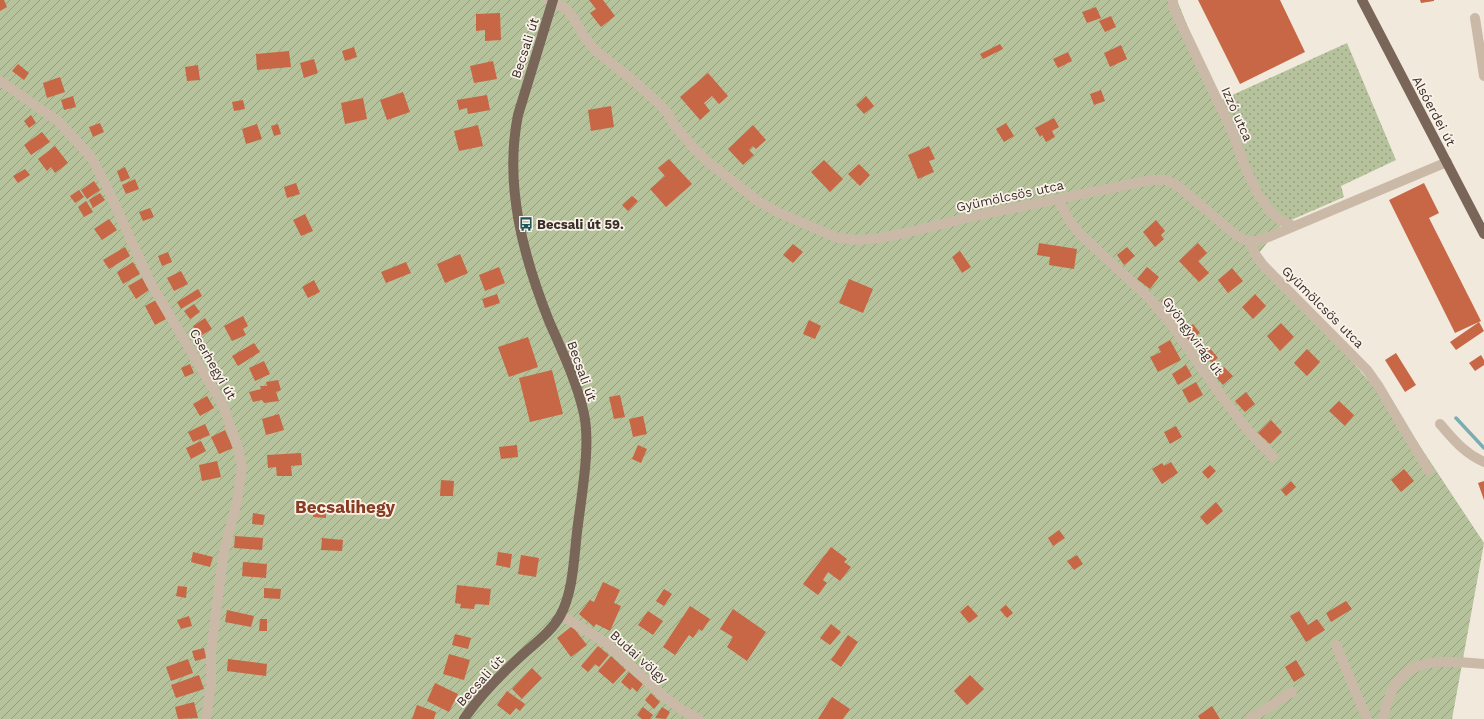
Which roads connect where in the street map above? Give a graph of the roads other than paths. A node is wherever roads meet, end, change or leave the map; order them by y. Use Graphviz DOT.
graph roads {
  1 [pos="1173,0"];
  2 [pos="1362,0"];
  3 [pos="551,1"];
  4 [pos="567,4"];
  5 [pos="1475,18"];
  6 [pos="1484,76"];
  7 [pos="0,81"];
  8 [pos="1447,162"];
  9 [pos="1058,198"];
  10 [pos="1294,226"];
  11 [pos="1484,234"];
  12 [pos="1250,242"];
  13 [pos="1440,424"];
  14 [pos="1273,457"];
  15 [pos="1484,462"];
  16 [pos="1429,471"];
  17 [pos="561,615"];
  18 [pos="1336,645"];
  19 [pos="1484,664"];
  20 [pos="1292,692"];
  21 [pos="206,719"];
  22 [pos="464,719"];
  23 [pos="699,719"];
  24 [pos="1250,719"];
  25 [pos="1367,719"];
  26 [pos="1383,719"];
  1 -- 10 [label="street, Izzó utca"];
  2 -- 8 [label="main road, Alsóerdei út"];
  3 -- 4 [label="street, Gyümölcsös utca"];
  3 -- 17 [label="main road, Becsali út"];
  4 -- 9 [label="street, Gyümölcsös utca"];
  5 -- 6 [label="street"];
  7 -- 21 [label="street, Cserhegyi út"];
  8 -- 10 [label="street"];
  8 -- 11 [label="main road, Alsóerdei út"];
  9 -- 12 [label="street, Gyümölcsös utca"];
  9 -- 14 [label="street, Gyöngyvirág út"];
  10 -- 12 [label="street"];
  12 -- 16 [label="street, Gyümölcsös utca"];
  13 -- 15 [label="street"];
  17 -- 22 [label="main road, Becsali út"];
  17 -- 23 [label="street, Budai völgy"];
  18 -- 25 [label="street"];
  19 -- 26 [label="street"];
  20 -- 24 [label="street"];
}
